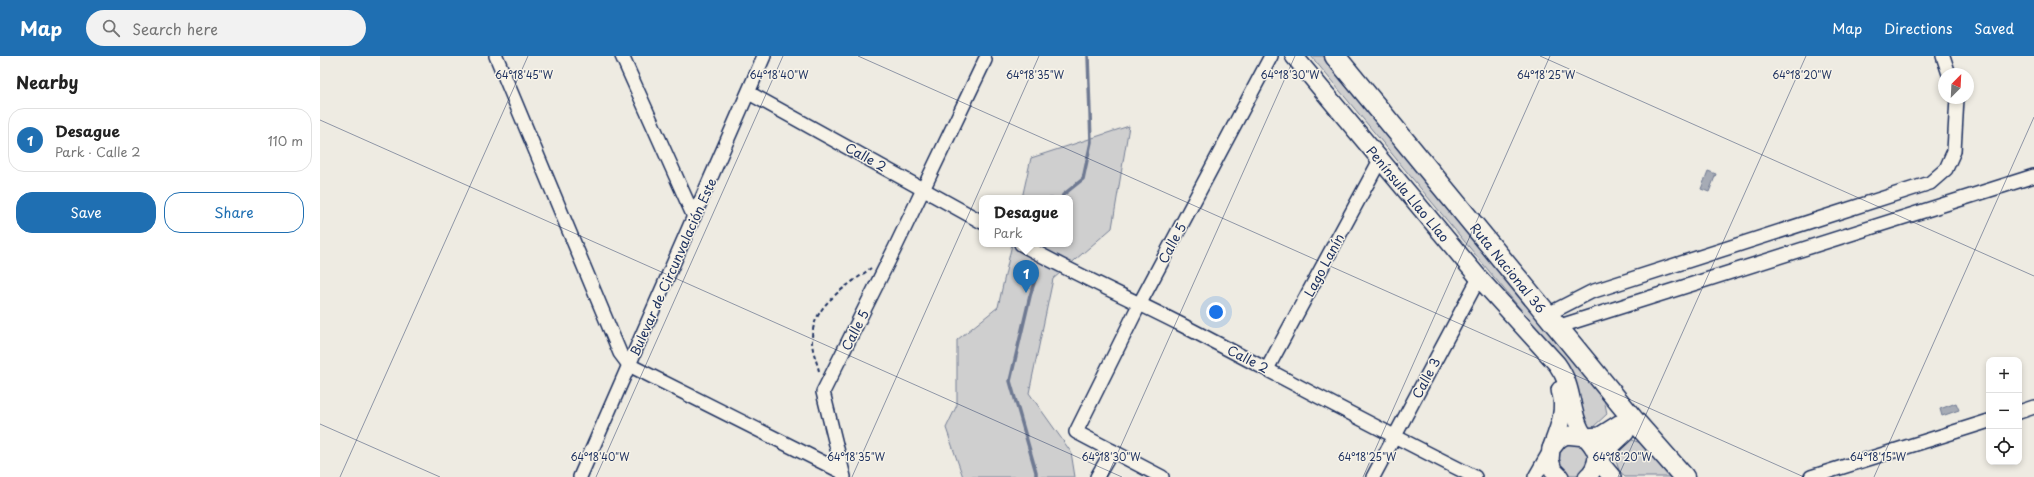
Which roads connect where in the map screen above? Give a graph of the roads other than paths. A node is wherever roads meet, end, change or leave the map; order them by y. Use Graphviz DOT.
graph roads {
  1 [pos="496,56"];
  2 [pos="622,56"];
  3 [pos="764,56"];
  4 [pos="1271,56"];
  5 [pos="1294,56"];
  6 [pos="1335,56"];
  7 [pos="1943,56"];
  8 [pos="985,60"];
  9 [pos="1947,68"];
  10 [pos="749,93"];
  11 [pos="1957,104"];
  12 [pos="1380,160"];
  13 [pos="2034,176"];
  14 [pos="923,189"];
  15 [pos="694,217"];
  16 [pos="979,220"];
  17 [pos="1026,247"];
  18 [pos="1479,278"];
  19 [pos="1140,304"];
  20 [pos="1552,321"];
  21 [pos="1524,329"];
  22 [pos="629,365"];
  23 [pos="1267,369"];
  24 [pos="2034,408"];
  25 [pos="2022,411"];
  26 [pos="1633,419"];
  27 [pos="1986,423"];
  28 [pos="1394,437"];
  29 [pos="1585,437"];
  30 [pos="1551,449"];
  31 [pos="1112,450"];
  32 [pos="1597,459"];
  33 [pos="843,475"];
  34 [pos="580,477"];
  35 [pos="1097,477"];
  36 [pos="1162,477"];
  37 [pos="1373,477"];
  38 [pos="1475,477"];
  39 [pos="1535,477"];
  40 [pos="1560,477"];
  41 [pos="1587,477"];
  42 [pos="1612,477"];
  43 [pos="1684,477"];
  44 [pos="1811,477"];
  1 -- 22 [label="street"];
  2 -- 15 [label="street"];
  3 -- 10 [label="street, Bulevar de Circunvalación Este"];
  4 -- 19 [label="street, Calle 5"];
  5 -- 12 [label="main road, Península Llao Llao"];
  6 -- 20 [label="highway, Ruta Nacional 36"];
  7 -- 9 [label="street"];
  8 -- 14 [label="street, Calle 5"];
  10 -- 14 [label="street, Calle 2"];
  10 -- 15 [label="street, Bulevar de Circunvalación Este"];
  11 -- 20 [label="street"];
  12 -- 18 [label="main road, Península Llao Llao"];
  12 -- 23 [label="street, Lago Lanín"];
  13 -- 20 [label="street"];
  14 -- 16 [label="street, Calle 2"];
  14 -- 33 [label="street, Calle 5"];
  15 -- 22 [label="street, Bulevar de Circunvalación Este"];
  17 -- 19 [label="street, Calle 2"];
  18 -- 21 [label="main road, Península Llao Llao"];
  18 -- 28 [label="street, Calle 3"];
  19 -- 23 [label="street, Calle 2"];
  19 -- 31 [label="street, Calle 5"];
  20 -- 26 [label="highway, Ruta Nacional 36"];
  21 -- 29 [label="main road, Península Llao Llao"];
  21 -- 30 [label="main road, Península Llao Llao"];
  22 -- 33 [label="street"];
  22 -- 34 [label="street, Bulevar de Circunvalación Este"];
  23 -- 28 [label="street, Calle 2"];
  24 -- 25 [label="street"];
  26 -- 29 [label="main road"];
  26 -- 32 [label="main road"];
  26 -- 43 [label="highway, Ruta Nacional 36"];
  27 -- 44 [label="street"];
  28 -- 37 [label="street, Calle 3"];
  28 -- 38 [label="street, Calle 2"];
  29 -- 30 [label="main road"];
  29 -- 32 [label="main road, Península Llao Llao"];
  30 -- 39 [label="street"];
  30 -- 40 [label="main road"];
  31 -- 35 [label="street"];
  31 -- 36 [label="street"];
  32 -- 41 [label="main road"];
  32 -- 42 [label="main road, Península Llao Llao"];
}
